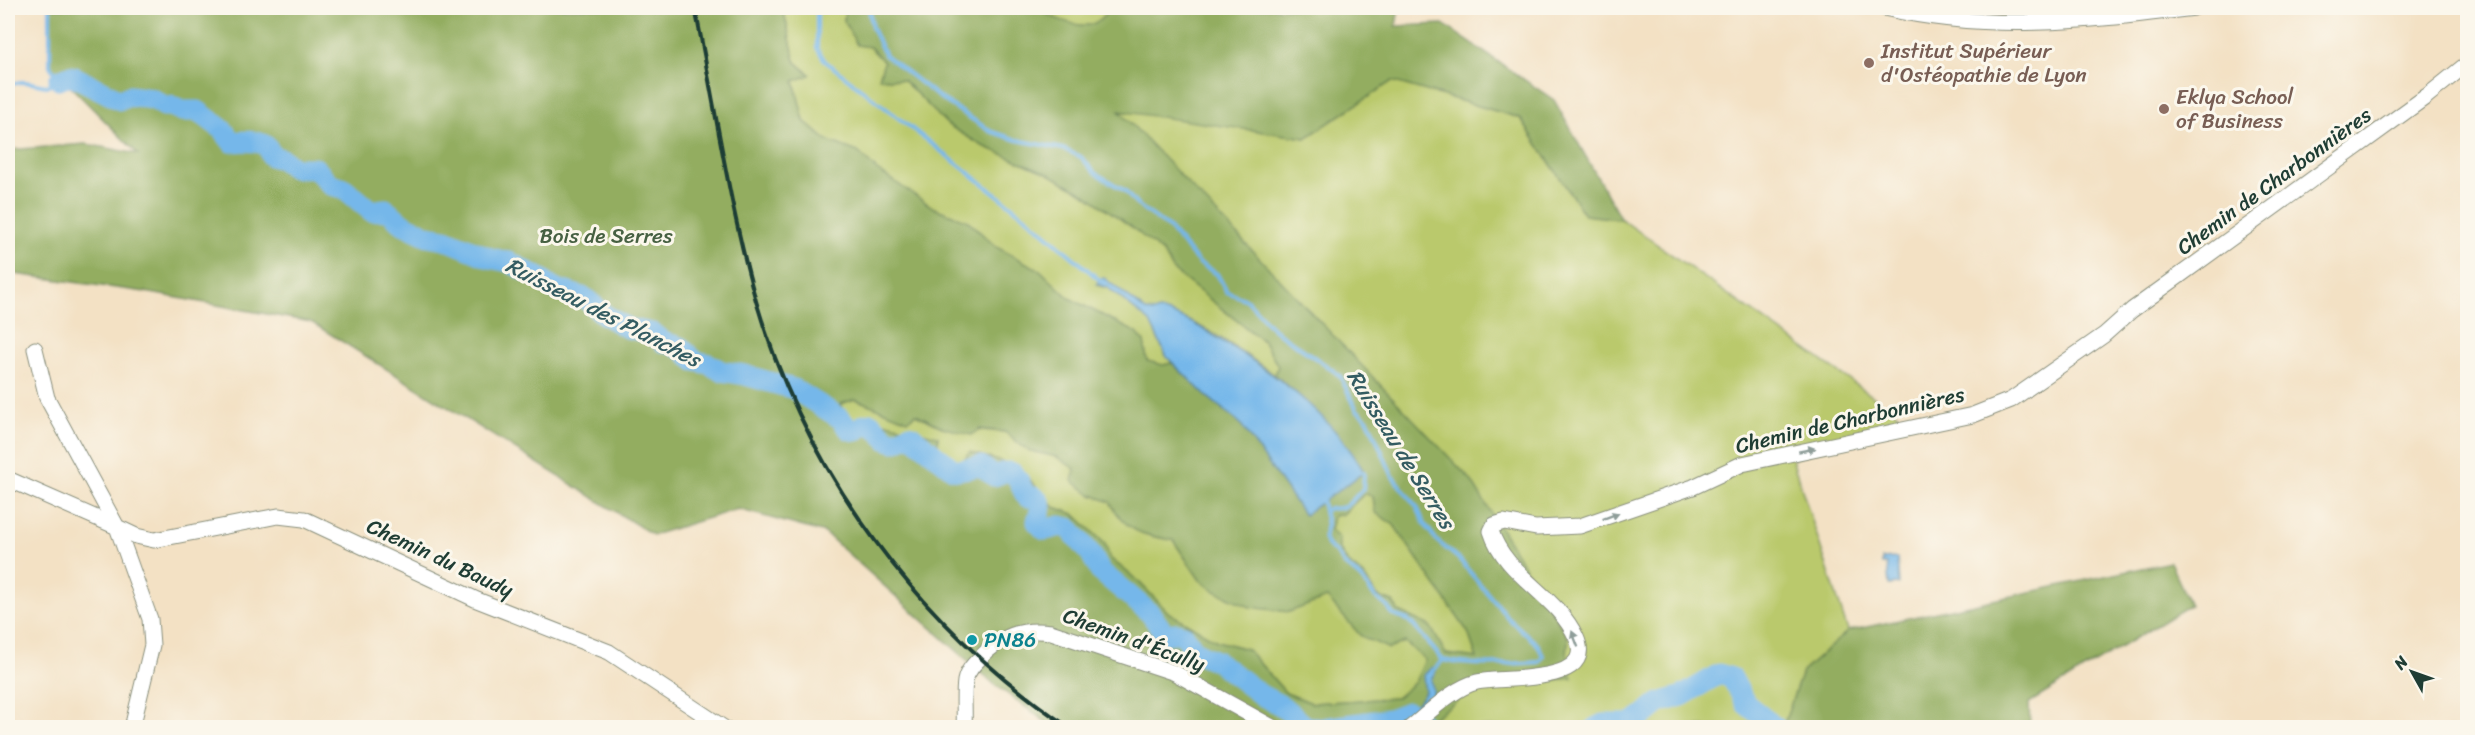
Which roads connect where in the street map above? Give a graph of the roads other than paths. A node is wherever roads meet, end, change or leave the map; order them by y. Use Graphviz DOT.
graph roads {
  1 [pos="1884,8"];
  2 [pos="2194,8"];
  3 [pos="2468,63"];
  4 [pos="35,349"];
  5 [pos="8,479"];
  6 [pos="117,527"];
  7 [pos="132,728"];
  8 [pos="724,728"];
  9 [pos="964,728"];
  10 [pos="1274,728"];
  11 [pos="1410,728"];
  1 -- 2 [label="street"];
  11 -- 3 [label="street, Chemin de Charbonnières, one-way"];
  4 -- 6 [label="street"];
  5 -- 6 [label="street, Chemin du Baudy"];
  6 -- 7 [label="street"];
  6 -- 8 [label="street, Chemin du Baudy"];
  9 -- 10 [label="street, Chemin d'Écully"];
}
